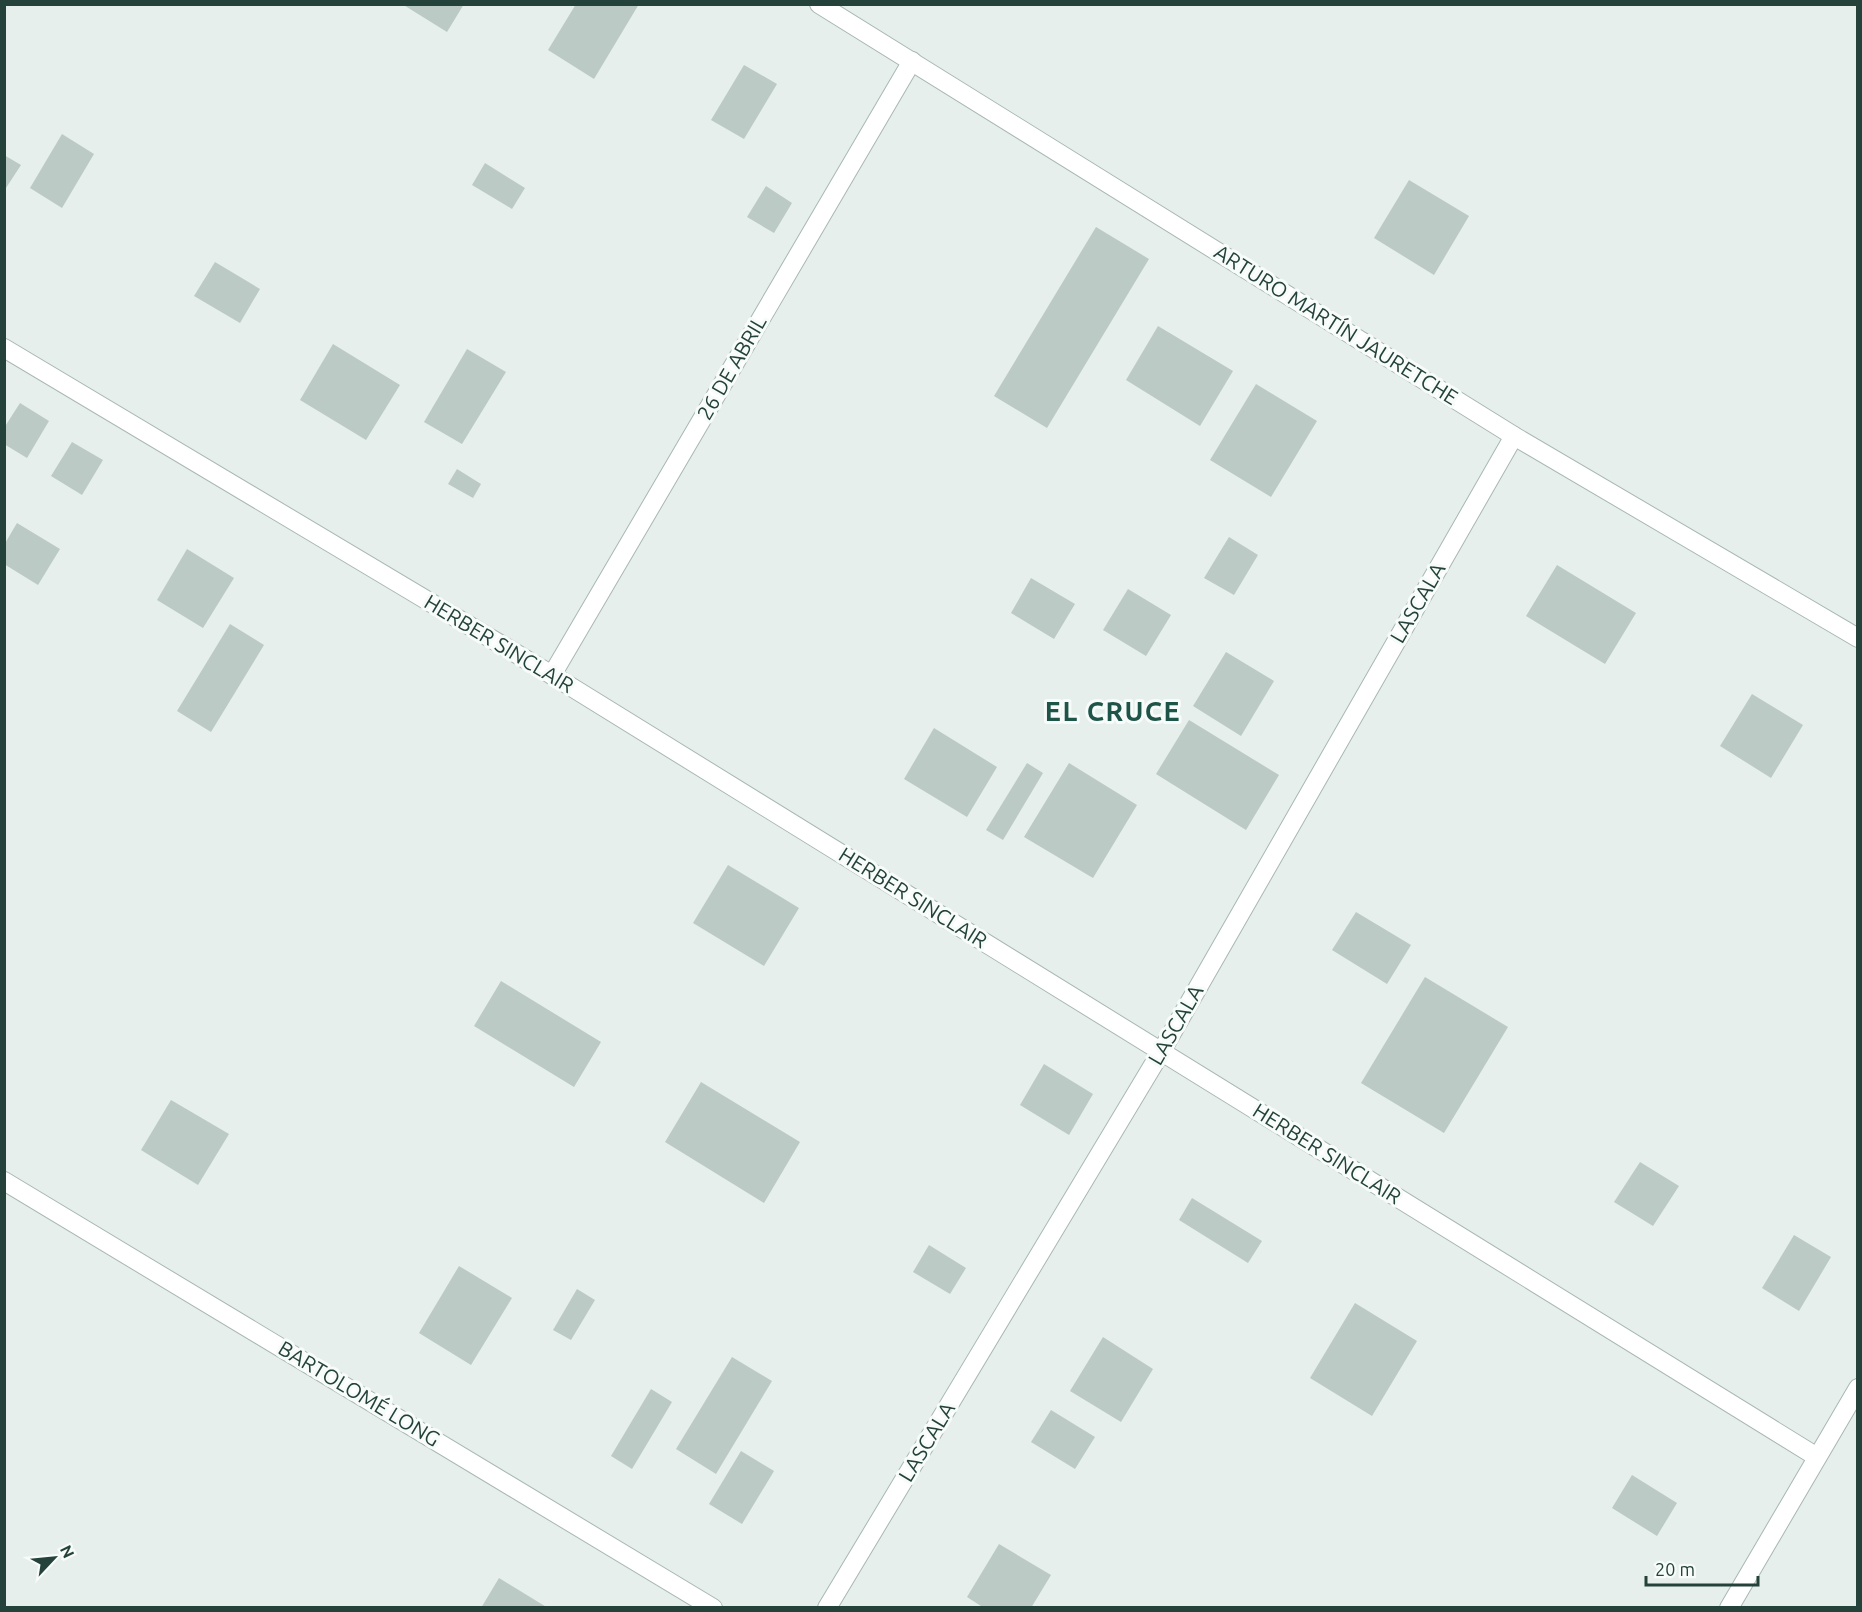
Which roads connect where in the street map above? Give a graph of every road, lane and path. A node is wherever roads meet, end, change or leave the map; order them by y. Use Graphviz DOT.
graph roads {
  1 [pos="819,4"];
  2 [pos="912,61"];
  3 [pos="4,348"];
  4 [pos="1514,436"];
  5 [pos="1857,638"];
  6 [pos="552,675"];
  7 [pos="1161,1052"];
  8 [pos="4,1181"];
  9 [pos="1857,1388"];
  10 [pos="1817,1457"];
  11 [pos="713,1608"];
  12 [pos="827,1608"];
  13 [pos="1729,1608"];
  1 -- 2 [label="street, ARTURO MARTÍN JAURETCHE"];
  2 -- 4 [label="street, ARTURO MARTÍN JAURETCHE"];
  2 -- 6 [label="street, 26 DE ABRIL"];
  3 -- 6 [label="street, HERBER SINCLAIR"];
  4 -- 5 [label="street, ARTURO MARTÍN JAURETCHE"];
  4 -- 7 [label="street, LASCALA"];
  6 -- 7 [label="street, HERBER SINCLAIR"];
  7 -- 10 [label="street, HERBER SINCLAIR"];
  7 -- 12 [label="street, LASCALA"];
  8 -- 11 [label="street, BARTOLOMÉ LONG"];
  9 -- 10 [label="street"];
  10 -- 13 [label="street"];
}
